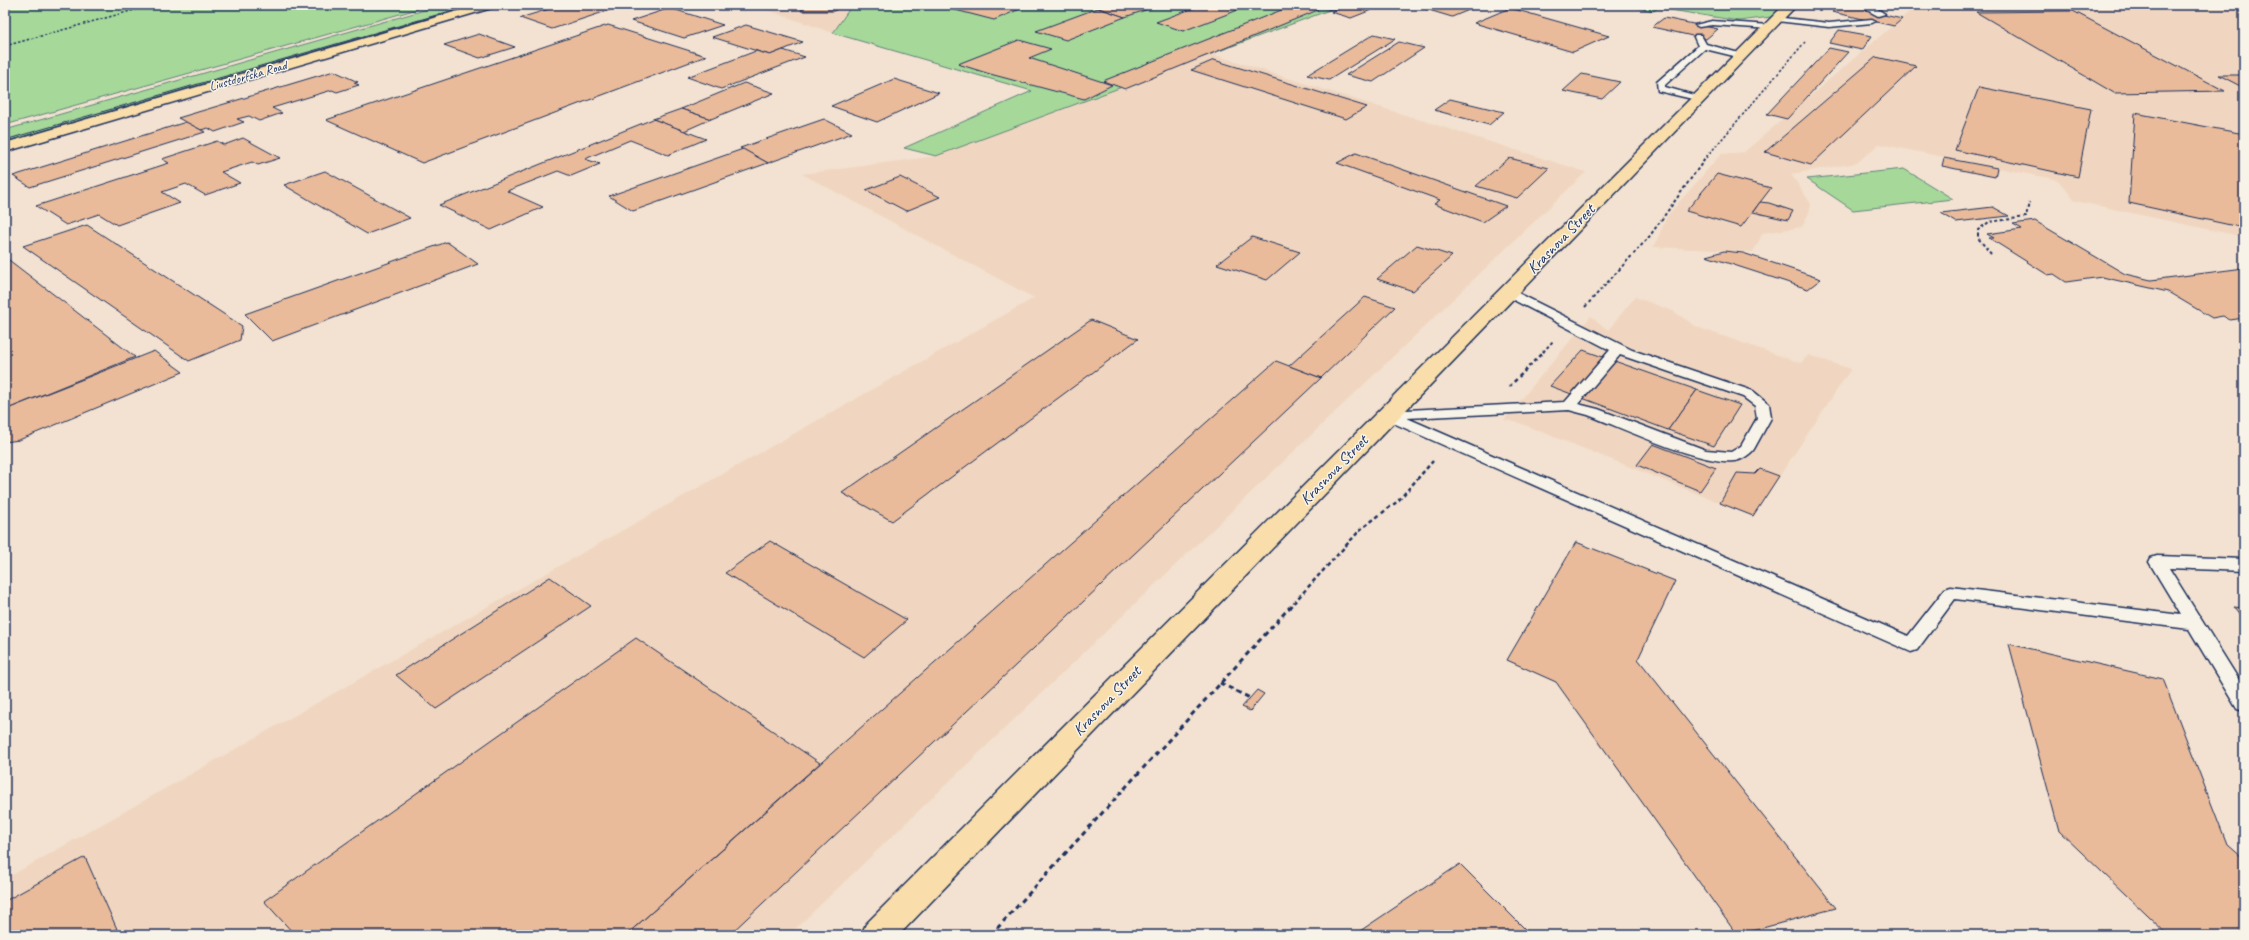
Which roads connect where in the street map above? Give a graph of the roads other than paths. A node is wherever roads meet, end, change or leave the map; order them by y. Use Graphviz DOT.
graph roads {
  1 [pos="491,5"];
  2 [pos="1791,5"];
  3 [pos="1870,8"];
  4 [pos="1881,14"];
  5 [pos="1872,21"];
  6 [pos="1773,23"];
  7 [pos="1699,25"];
  8 [pos="1742,55"];
  9 [pos="1698,99"];
  10 [pos="5,148"];
  11 [pos="1508,292"];
  12 [pos="1618,349"];
  13 [pos="1569,406"];
  14 [pos="1387,416"];
  15 [pos="2244,565"];
  16 [pos="2195,623"];
  17 [pos="2244,704"];
  18 [pos="877,935"];
  1 -- 10 [label="main road, Liustdorfska Road"];
  2 -- 6 [label="main road, Krasnova Street"];
  3 -- 4 [label="lane"];
  5 -- 6 [label="lane"];
  6 -- 7 [label="lane"];
  6 -- 8 [label="main road, Krasnova Street"];
  8 -- 9 [label="main road, Krasnova Street"];
  8 -- 9 [label="lane"];
  9 -- 11 [label="main road, Krasnova Street"];
  11 -- 12 [label="lane"];
  11 -- 14 [label="main road, Krasnova Street"];
  12 -- 13 [label="lane"];
  12 -- 13 [label="lane"];
  13 -- 14 [label="lane"];
  14 -- 16 [label="lane"];
  14 -- 18 [label="main road, Krasnova Street"];
  15 -- 16 [label="lane"];
  16 -- 17 [label="lane"];
}
